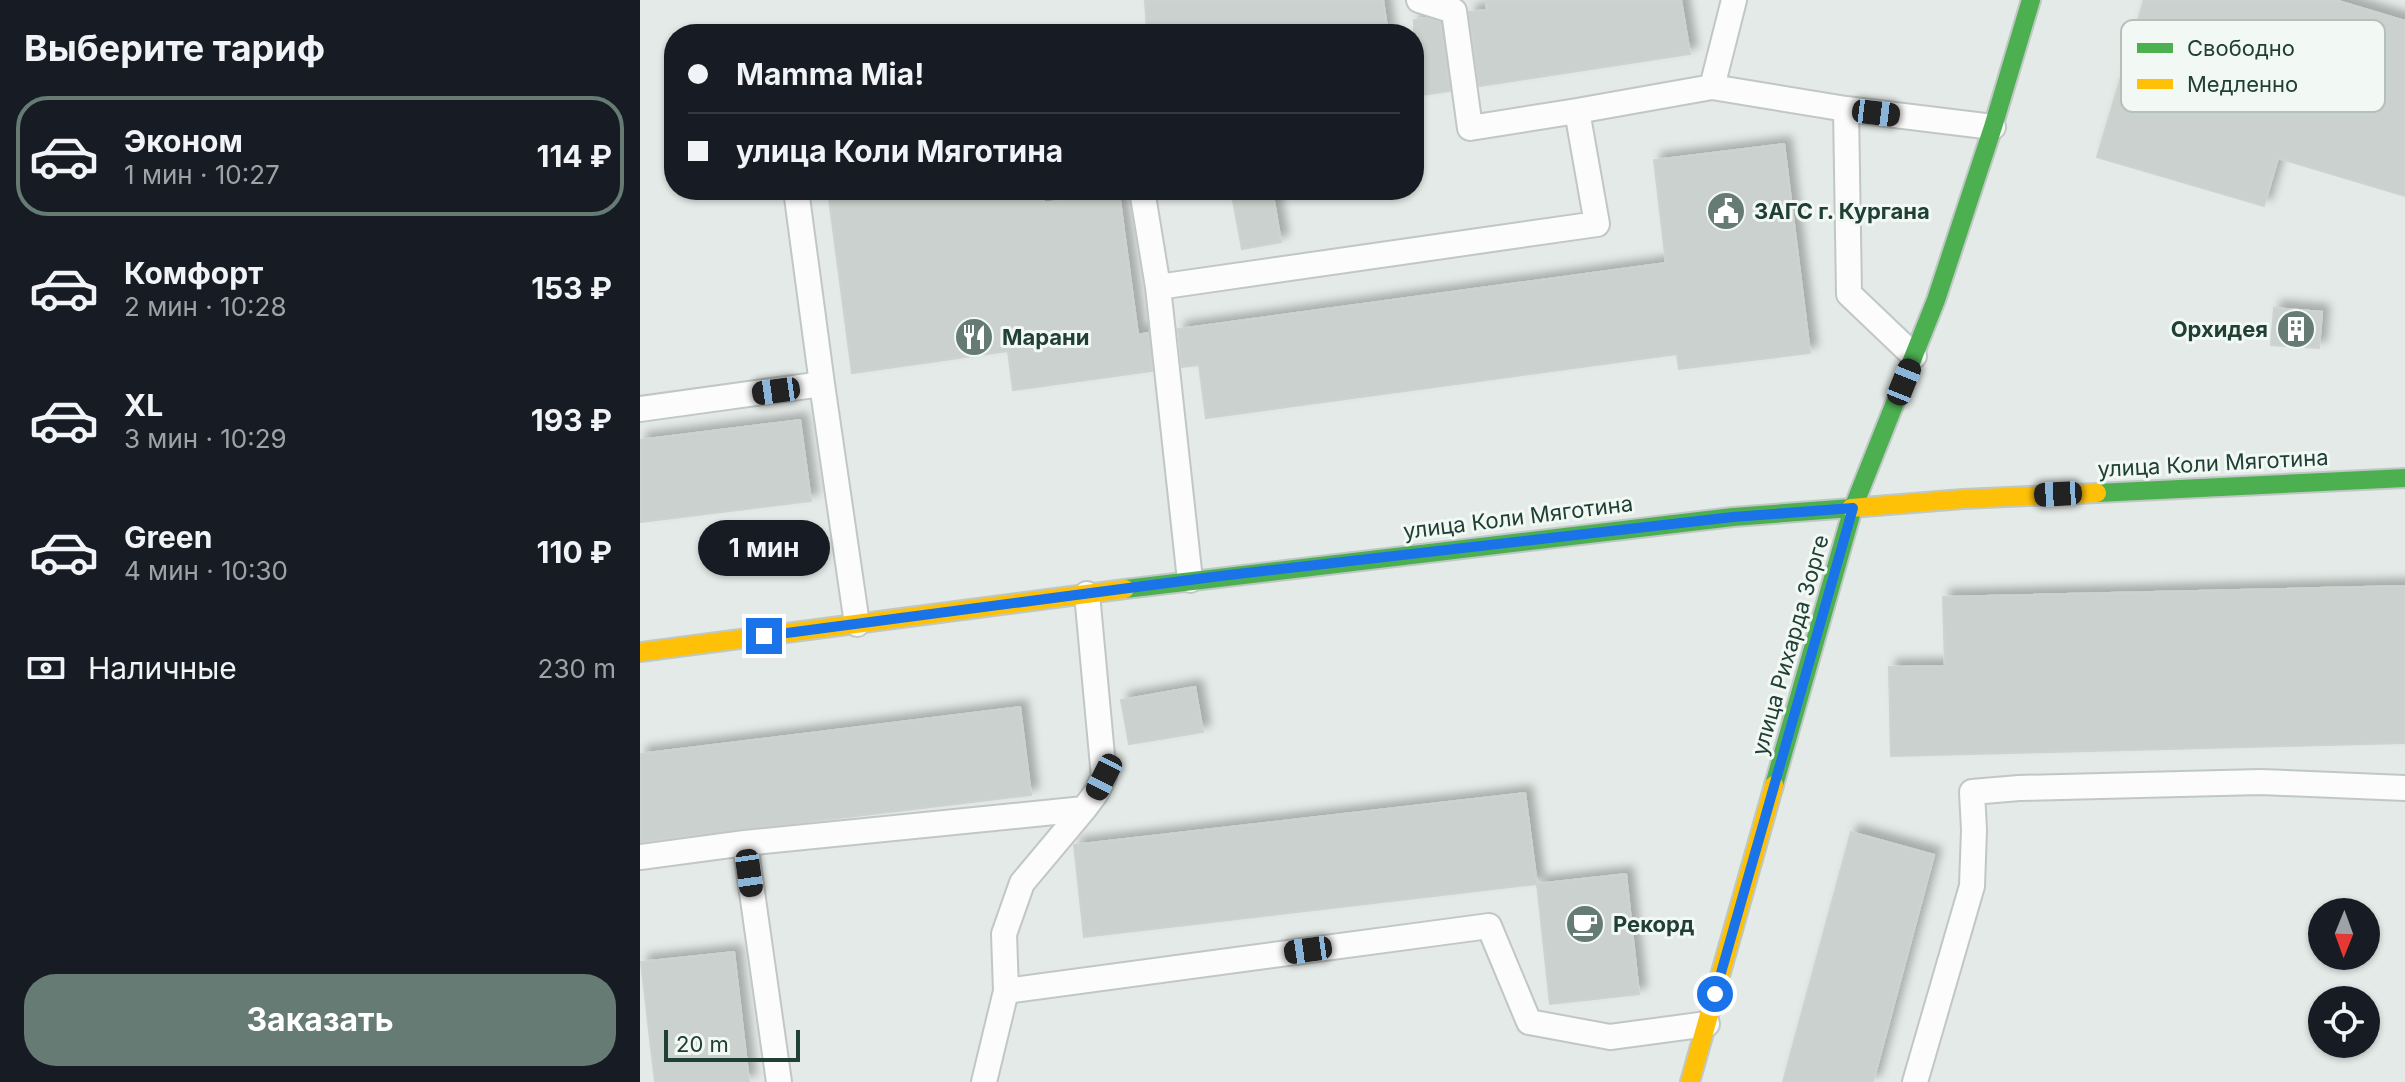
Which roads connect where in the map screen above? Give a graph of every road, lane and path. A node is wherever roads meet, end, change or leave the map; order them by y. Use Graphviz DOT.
graph roads {
  1 [pos="1419,0"];
  2 [pos="1734,0"];
  3 [pos="2031,0"];
  4 [pos="1460,5"];
  5 [pos="1712,87"];
  6 [pos="1846,109"];
  7 [pos="1577,111"];
  8 [pos="1993,127"];
  9 [pos="797,200"];
  10 [pos="1144,200"];
  11 [pos="1158,287"];
  12 [pos="1914,356"];
  13 [pos="822,384"];
  14 [pos="640,409"];
  15 [pos="2405,478"];
  16 [pos="1853,508"];
  17 [pos="1190,580"];
  18 [pos="1087,594"];
  19 [pos="857,624"];
  20 [pos="640,652"];
  21 [pos="2405,788"];
  22 [pos="1084,809"];
  23 [pos="745,843"];
  24 [pos="640,857"];
  25 [pos="1006,991"];
  26 [pos="1707,1024"];
  27 [pos="779,1082"];
  28 [pos="984,1082"];
  29 [pos="1690,1082"];
  30 [pos="1915,1082"];
  1 -- 4 [label="lane"];
  2 -- 5 [label="lane"];
  3 -- 8 [label="main road, улица Рихарда Зорге"];
  4 -- 7 [label="lane"];
  5 -- 6 [label="lane"];
  5 -- 7 [label="lane"];
  6 -- 8 [label="lane"];
  6 -- 12 [label="lane"];
  7 -- 11 [label="lane"];
  8 -- 12 [label="main road, улица Рихарда Зорге"];
  9 -- 13 [label="lane"];
  10 -- 11 [label="lane"];
  11 -- 17 [label="lane"];
  12 -- 16 [label="main road, улица Рихарда Зорге"];
  13 -- 14 [label="lane"];
  13 -- 19 [label="lane"];
  15 -- 16 [label="main road, улица Коли Мяготина"];
  16 -- 17 [label="main road, улица Коли Мяготина"];
  16 -- 26 [label="main road, улица Рихарда Зорге"];
  17 -- 18 [label="main road, улица Коли Мяготина"];
  18 -- 19 [label="main road, улица Коли Мяготина"];
  18 -- 22 [label="lane"];
  19 -- 20 [label="main road, улица Коли Мяготина"];
  21 -- 30 [label="lane"];
  22 -- 23 [label="lane"];
  22 -- 25 [label="lane"];
  23 -- 24 [label="lane"];
  23 -- 27 [label="lane"];
  25 -- 26 [label="lane"];
  25 -- 28 [label="lane"];
  26 -- 29 [label="main road, улица Рихарда Зорге"];
}
